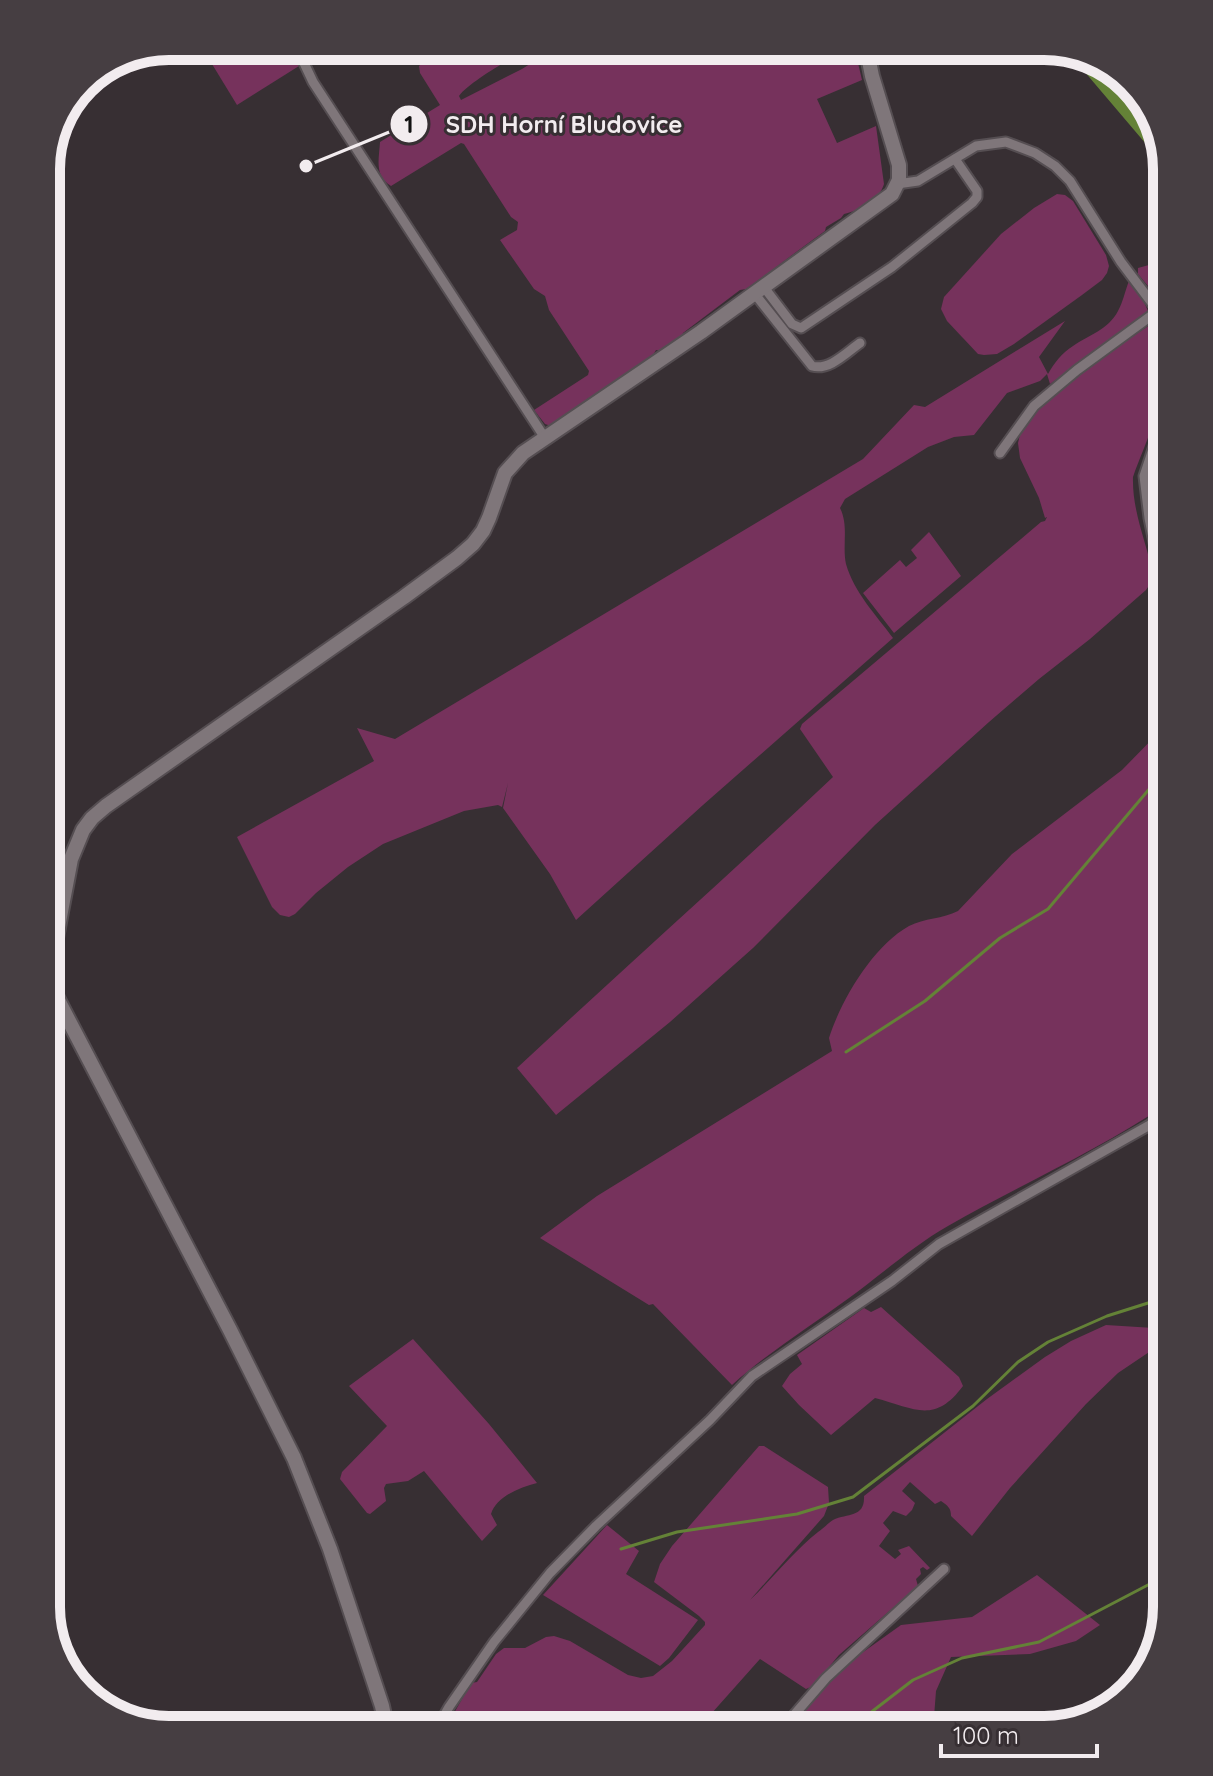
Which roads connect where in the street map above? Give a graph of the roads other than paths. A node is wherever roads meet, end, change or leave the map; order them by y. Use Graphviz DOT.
graph roads {
  1 [pos="303,60"];
  2 [pos="869,60"];
  3 [pos="955,159"];
  4 [pos="897,184"];
  5 [pos="759,289"];
  6 [pos="1153,302"];
  7 [pos="1153,314"];
  8 [pos="860,343"];
  9 [pos="545,438"];
  10 [pos="1153,449"];
  11 [pos="1000,453"];
  12 [pos="1153,538"];
  13 [pos="60,910"];
  14 [pos="60,1005"];
  15 [pos="1153,1122"];
  16 [pos="944,1569"];
  17 [pos="384,1716"];
  18 [pos="444,1716"];
  19 [pos="793,1716"];
  1 -- 9 [label="street"];
  2 -- 4 [label="street"];
  3 -- 4 [label="street"];
  3 -- 5 [label="street"];
  3 -- 6 [label="street"];
  4 -- 5 [label="street"];
  5 -- 8 [label="street"];
  5 -- 9 [label="street"];
  7 -- 11 [label="street"];
  9 -- 13 [label="street"];
  10 -- 12 [label="street"];
  14 -- 17 [label="street"];
  15 -- 18 [label="street"];
  16 -- 19 [label="street"];
}
